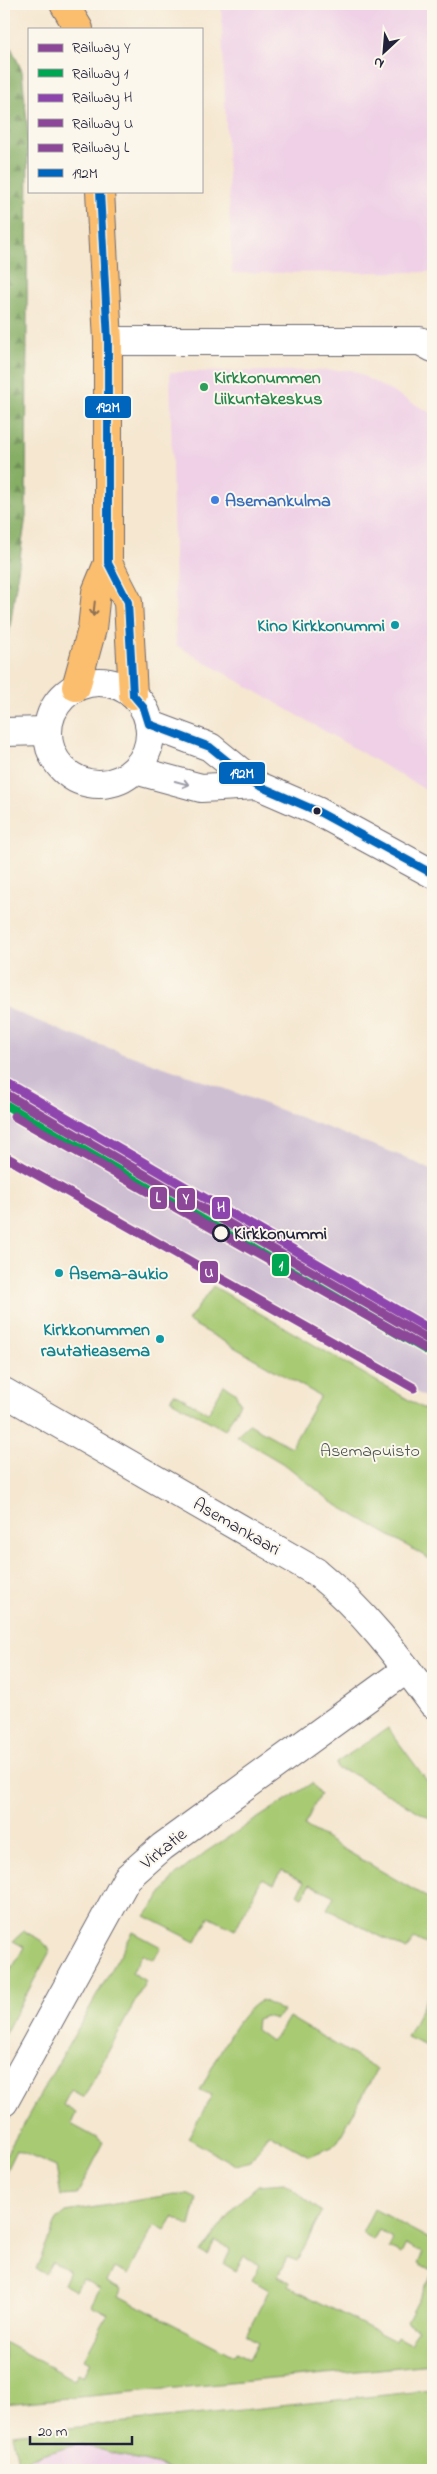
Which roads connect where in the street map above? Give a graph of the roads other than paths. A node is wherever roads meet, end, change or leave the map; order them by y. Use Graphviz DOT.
graph roads {
  1 [pos="64,4"];
  2 [pos="77,28"];
  3 [pos="100,192"];
  4 [pos="108,341"];
  5 [pos="433,348"];
  6 [pos="108,563"];
  7 [pos="76,687"];
  8 [pos="133,695"];
  9 [pos="149,724"];
  10 [pos="48,731"];
  11 [pos="4,732"];
  12 [pos="135,770"];
  13 [pos="257,785"];
  14 [pos="433,874"];
  15 [pos="4,1392"];
  16 [pos="407,1669"];
  17 [pos="433,1704"];
  18 [pos="4,2102"];
  1 -- 2 [label="main road"];
  3 -- 4 [label="main road"];
  4 -- 5 [label="street"];
  4 -- 6 [label="main road"];
  6 -- 7 [label="main road, one-way"];
  6 -- 8 [label="main road"];
  7 -- 8 [label="street"];
  7 -- 10 [label="street"];
  8 -- 9 [label="street"];
  9 -- 12 [label="street"];
  9 -- 13 [label="street"];
  10 -- 11 [label="street"];
  10 -- 12 [label="street"];
  12 -- 13 [label="street, one-way"];
  13 -- 14 [label="street"];
  15 -- 16 [label="street, Asemankaari"];
  16 -- 17 [label="street, Asemankaari"];
  16 -- 18 [label="street, Virkatie"];
}
